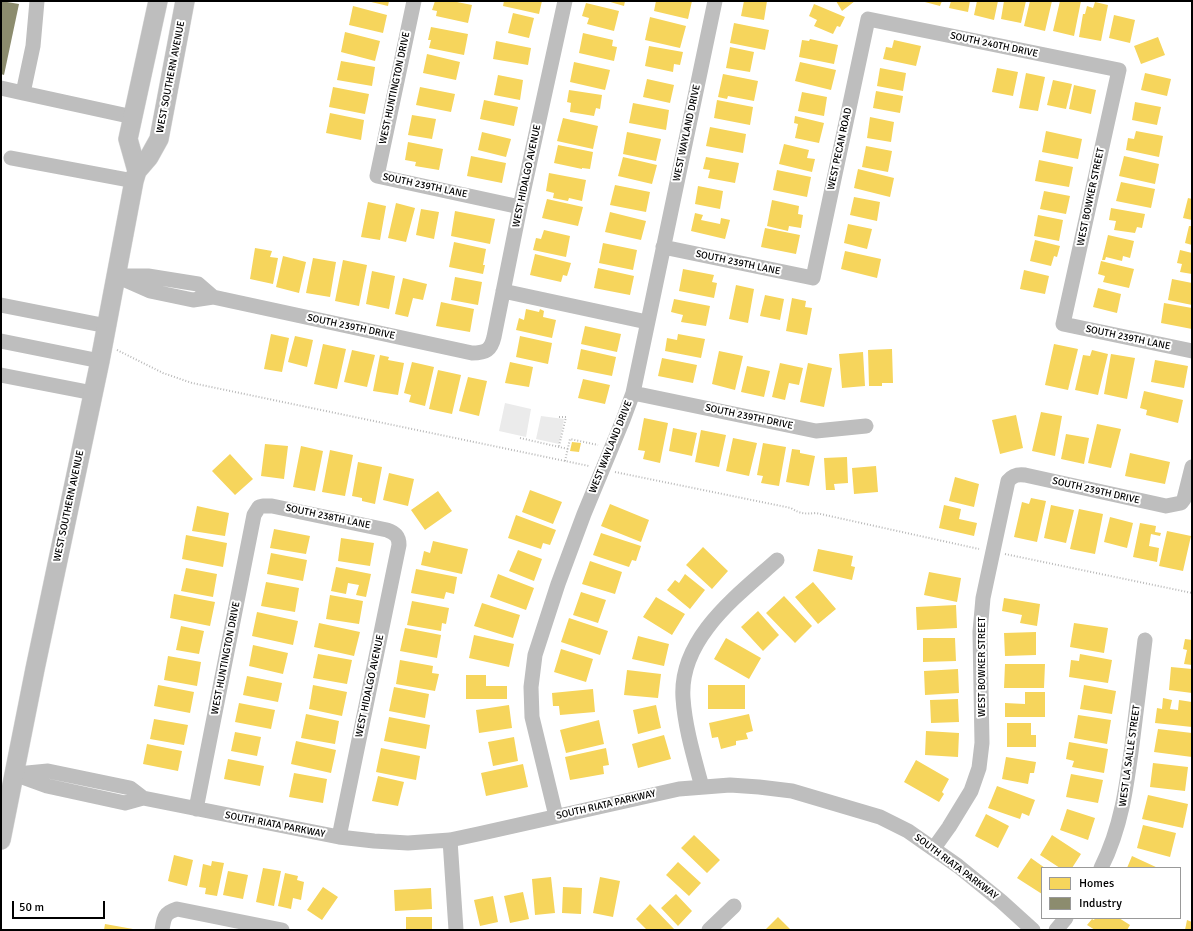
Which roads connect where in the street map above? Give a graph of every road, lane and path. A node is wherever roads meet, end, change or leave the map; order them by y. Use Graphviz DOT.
graph roads {
  1 [pos="37,1"];
  2 [pos="158,1"];
  3 [pos="185,1"];
  4 [pos="414,1"];
  5 [pos="565,1"];
  6 [pos="715,1"];
  7 [pos="868,19"];
  8 [pos="1119,70"];
  9 [pos="1,88"];
  10 [pos="23,93"];
  11 [pos="133,116"];
  12 [pos="11,158"];
  13 [pos="135,176"];
  14 [pos="377,176"];
  15 [pos="520,207"];
  16 [pos="663,247"];
  17 [pos="116,276"];
  18 [pos="813,278"];
  19 [pos="503,291"];
  20 [pos="1,305"];
  21 [pos="647,322"];
  22 [pos="1063,324"];
  23 [pos="107,326"];
  24 [pos="1,341"];
  25 [pos="488,351"];
  26 [pos="1192,351"];
  27 [pos="102,352"];
  28 [pos="1,375"];
  29 [pos="93,393"];
  30 [pos="633,394"];
  31 [pos="559,417"];
  32 [pos="866,426"];
  33 [pos="520,438"];
  34 [pos="559,447"];
  35 [pos="611,448"];
  36 [pos="568,449"];
  37 [pos="565,461"];
  38 [pos="1192,467"];
  39 [pos="1012,477"];
  40 [pos="598,479"];
  41 [pos="258,507"];
  42 [pos="397,535"];
  43 [pos="777,560"];
  44 [pos="991,562"];
  45 [pos="1192,593"];
  46 [pos="1145,640"];
  47 [pos="14,774"];
  48 [pos="702,787"];
  49 [pos="196,809"];
  50 [pos="556,816"];
  51 [pos="339,838"];
  52 [pos="1,840"];
  53 [pos="450,840"];
  54 [pos="934,848"];
  55 [pos="1102,867"];
  56 [pos="734,906"];
  57 [pos="1065,919"];
  58 [pos="162,930"];
  59 [pos="282,930"];
  60 [pos="456,930"];
  61 [pos="709,930"];
  62 [pos="1033,930"];
  63 [pos="1056,930"];
  1 -- 10 [label="street"];
  2 -- 11 [label="main road, WEST SOUTHERN AVENUE"];
  3 -- 13 [label="main road, WEST SOUTHERN AVENUE"];
  4 -- 14 [label="street, WEST HUNTINGTON DRIVE"];
  5 -- 15 [label="street, WEST HIDALGO AVENUE"];
  6 -- 16 [label="street, WEST WAYLAND DRIVE"];
  7 -- 8 [label="street, SOUTH 240TH DRIVE"];
  7 -- 18 [label="street, WEST PECAN ROAD"];
  8 -- 22 [label="street, WEST BOWKER STREET"];
  9 -- 10 [label="street"];
  10 -- 11 [label="street"];
  11 -- 13 [label="main road, WEST SOUTHERN AVENUE"];
  12 -- 13 [label="street"];
  13 -- 17 [label="main road, WEST SOUTHERN AVENUE"];
  14 -- 15 [label="street, SOUTH 239TH LANE"];
  15 -- 19 [label="street, WEST HIDALGO AVENUE"];
  16 -- 18 [label="street, SOUTH 239TH LANE"];
  16 -- 21 [label="street, WEST WAYLAND DRIVE"];
  17 -- 23 [label="main road, WEST SOUTHERN AVENUE"];
  17 -- 25 [label="street, SOUTH 239TH DRIVE"];
  19 -- 21 [label="street"];
  19 -- 25 [label="street, WEST HIDALGO AVENUE"];
  20 -- 23 [label="street"];
  21 -- 30 [label="street, WEST WAYLAND DRIVE"];
  22 -- 26 [label="street, SOUTH 239TH LANE"];
  23 -- 27 [label="main road, WEST SOUTHERN AVENUE"];
  24 -- 27 [label="street"];
  27 -- 29 [label="main road, WEST SOUTHERN AVENUE"];
  27 -- 37 [label="path"];
  28 -- 29 [label="street"];
  29 -- 47 [label="main road, WEST SOUTHERN AVENUE"];
  30 -- 32 [label="street, SOUTH 239TH DRIVE"];
  30 -- 35 [label="street, WEST WAYLAND DRIVE"];
  31 -- 34 [label="path"];
  33 -- 34 [label="path"];
  34 -- 36 [label="path"];
  35 -- 36 [label="path"];
  35 -- 40 [label="street, WEST WAYLAND DRIVE"];
  36 -- 37 [label="path"];
  37 -- 40 [label="path"];
  38 -- 39 [label="street, SOUTH 239TH DRIVE"];
  39 -- 44 [label="street, WEST BOWKER STREET"];
  40 -- 44 [label="path"];
  40 -- 50 [label="street, WEST WAYLAND DRIVE"];
  41 -- 42 [label="street, SOUTH 238TH LANE"];
  41 -- 49 [label="street, WEST HUNTINGTON DRIVE"];
  42 -- 51 [label="street, WEST HIDALGO AVENUE"];
  43 -- 48 [label="street"];
  44 -- 45 [label="path"];
  44 -- 54 [label="street, WEST BOWKER STREET"];
  46 -- 55 [label="street, WEST LA SALLE STREET"];
  47 -- 49 [label="street, SOUTH RIATA PARKWAY"];
  47 -- 52 [label="main road, WEST SOUTHERN AVENUE"];
  48 -- 50 [label="street, SOUTH RIATA PARKWAY"];
  48 -- 54 [label="street, SOUTH RIATA PARKWAY"];
  49 -- 51 [label="street, SOUTH RIATA PARKWAY"];
  50 -- 53 [label="street, SOUTH RIATA PARKWAY"];
  51 -- 53 [label="street, SOUTH RIATA PARKWAY"];
  53 -- 60 [label="street"];
  54 -- 62 [label="street, SOUTH RIATA PARKWAY"];
  56 -- 61 [label="street"];
  57 -- 63 [label="street"];
  58 -- 59 [label="street"];
}
